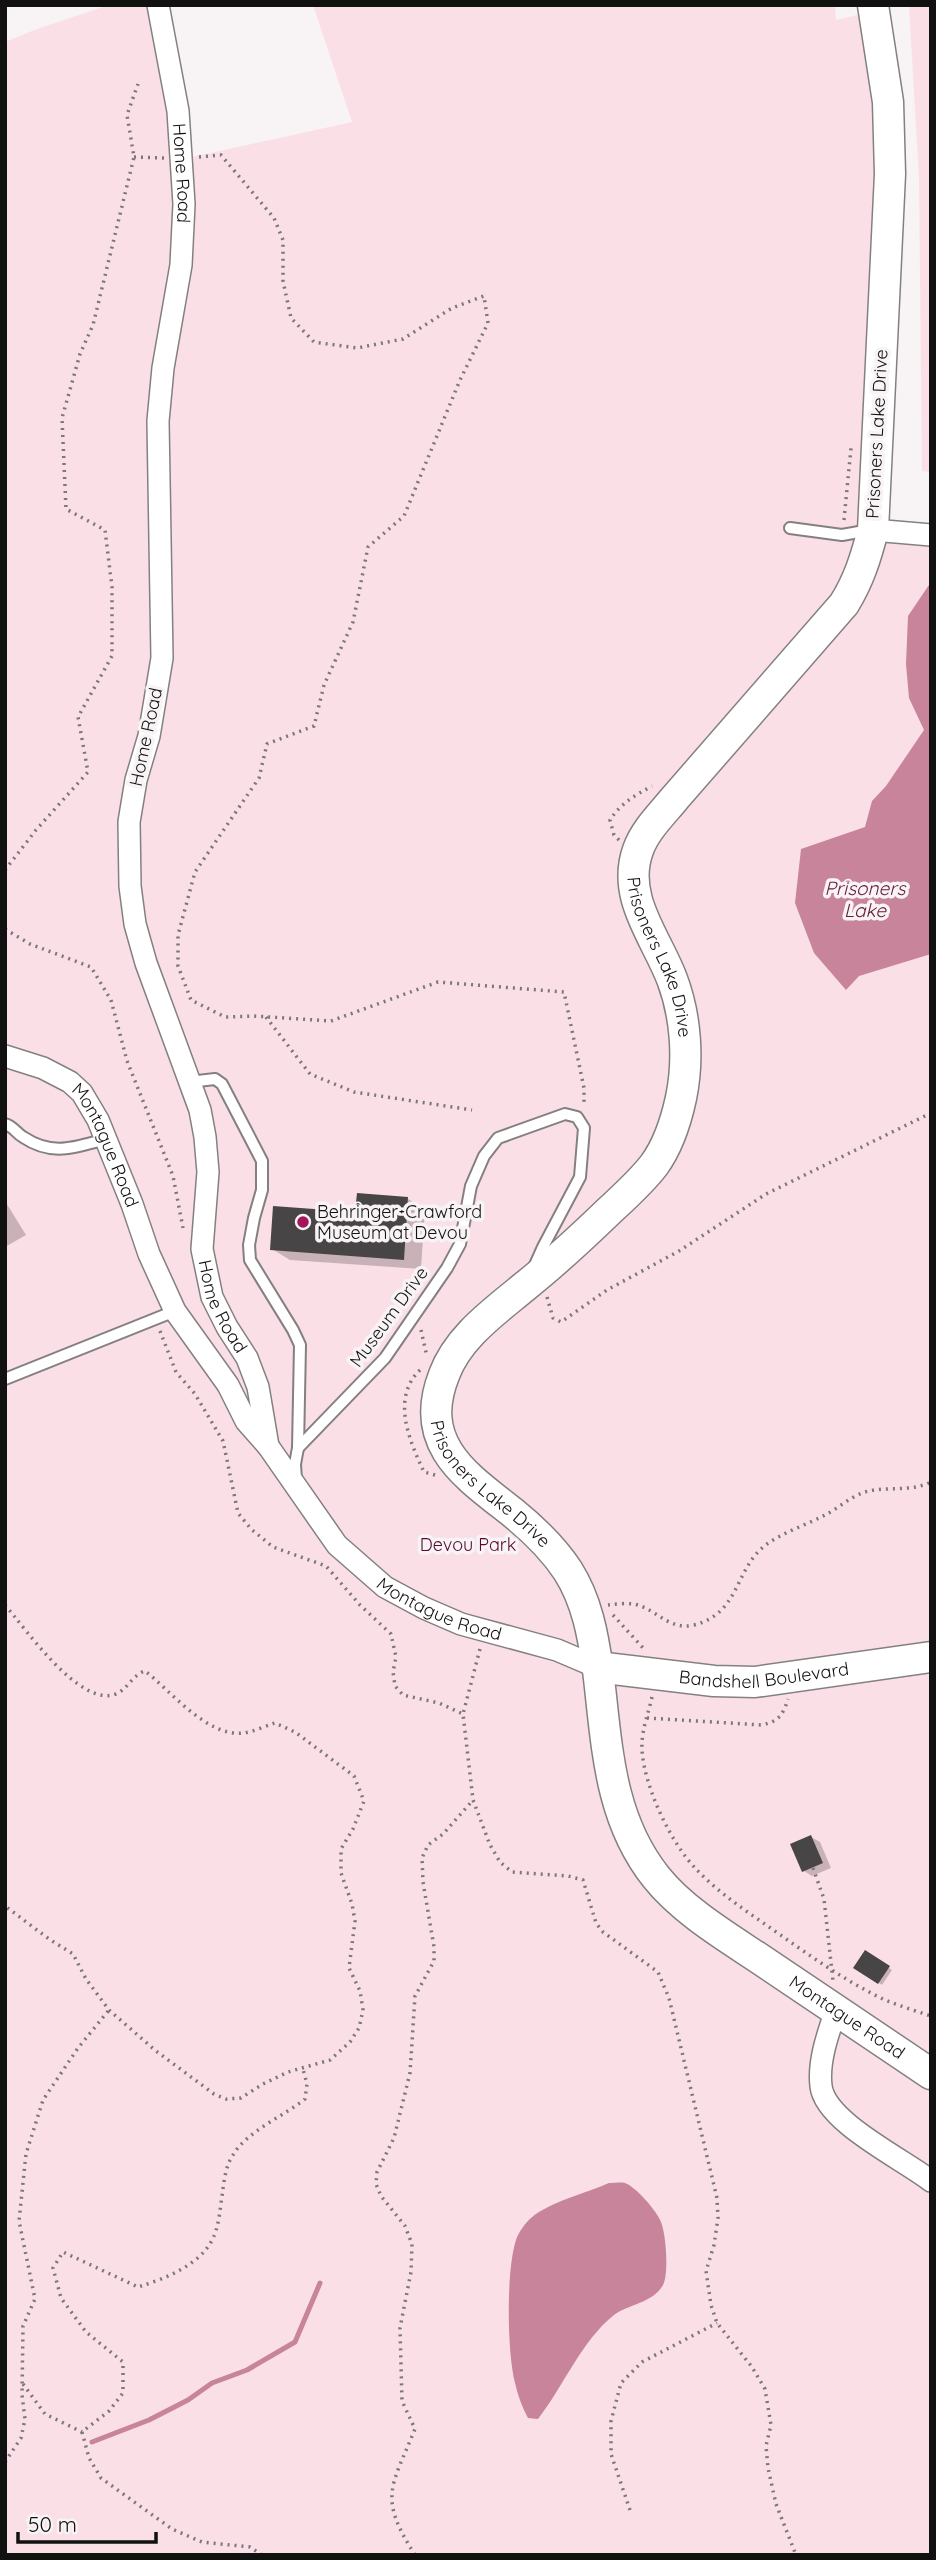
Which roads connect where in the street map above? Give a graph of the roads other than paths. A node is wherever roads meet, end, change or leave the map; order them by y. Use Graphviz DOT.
graph roads {
  1 [pos="158,5"];
  2 [pos="873,5"];
  3 [pos="790,528"];
  4 [pos="873,530"];
  5 [pos="931,535"];
  6 [pos="5,1056"];
  7 [pos="189,1082"];
  8 [pos="5,1124"];
  9 [pos="106,1139"];
  10 [pos="539,1266"];
  11 [pos="166,1315"];
  12 [pos="5,1379"];
  13 [pos="268,1446"];
  14 [pos="298,1448"];
  15 [pos="297,1486"];
  16 [pos="931,1657"];
  17 [pos="597,1667"];
  18 [pos="836,2010"];
  19 [pos="931,2074"];
  20 [pos="931,2181"];
  1 -- 7 [label="street, Home Road"];
  2 -- 4 [label="street, Prisoners Lake Drive"];
  3 -- 4 [label="lane"];
  4 -- 5 [label="street"];
  4 -- 10 [label="street, Prisoners Lake Drive"];
  6 -- 9 [label="street, Montague Road"];
  7 -- 13 [label="street, Home Road"];
  7 -- 14 [label="lane"];
  8 -- 9 [label="lane"];
  9 -- 11 [label="street, Montague Road"];
  10 -- 14 [label="lane, Museum Drive"];
  10 -- 17 [label="street, Prisoners Lake Drive"];
  11 -- 12 [label="lane"];
  11 -- 13 [label="street, Montague Road"];
  13 -- 15 [label="street, Montague Road"];
  14 -- 15 [label="lane"];
  15 -- 17 [label="street, Montague Road"];
  16 -- 17 [label="street, Bandshell Boulevard"];
  17 -- 18 [label="street, Montague Road"];
  18 -- 19 [label="street, Montague Road"];
  18 -- 20 [label="street"];
}
